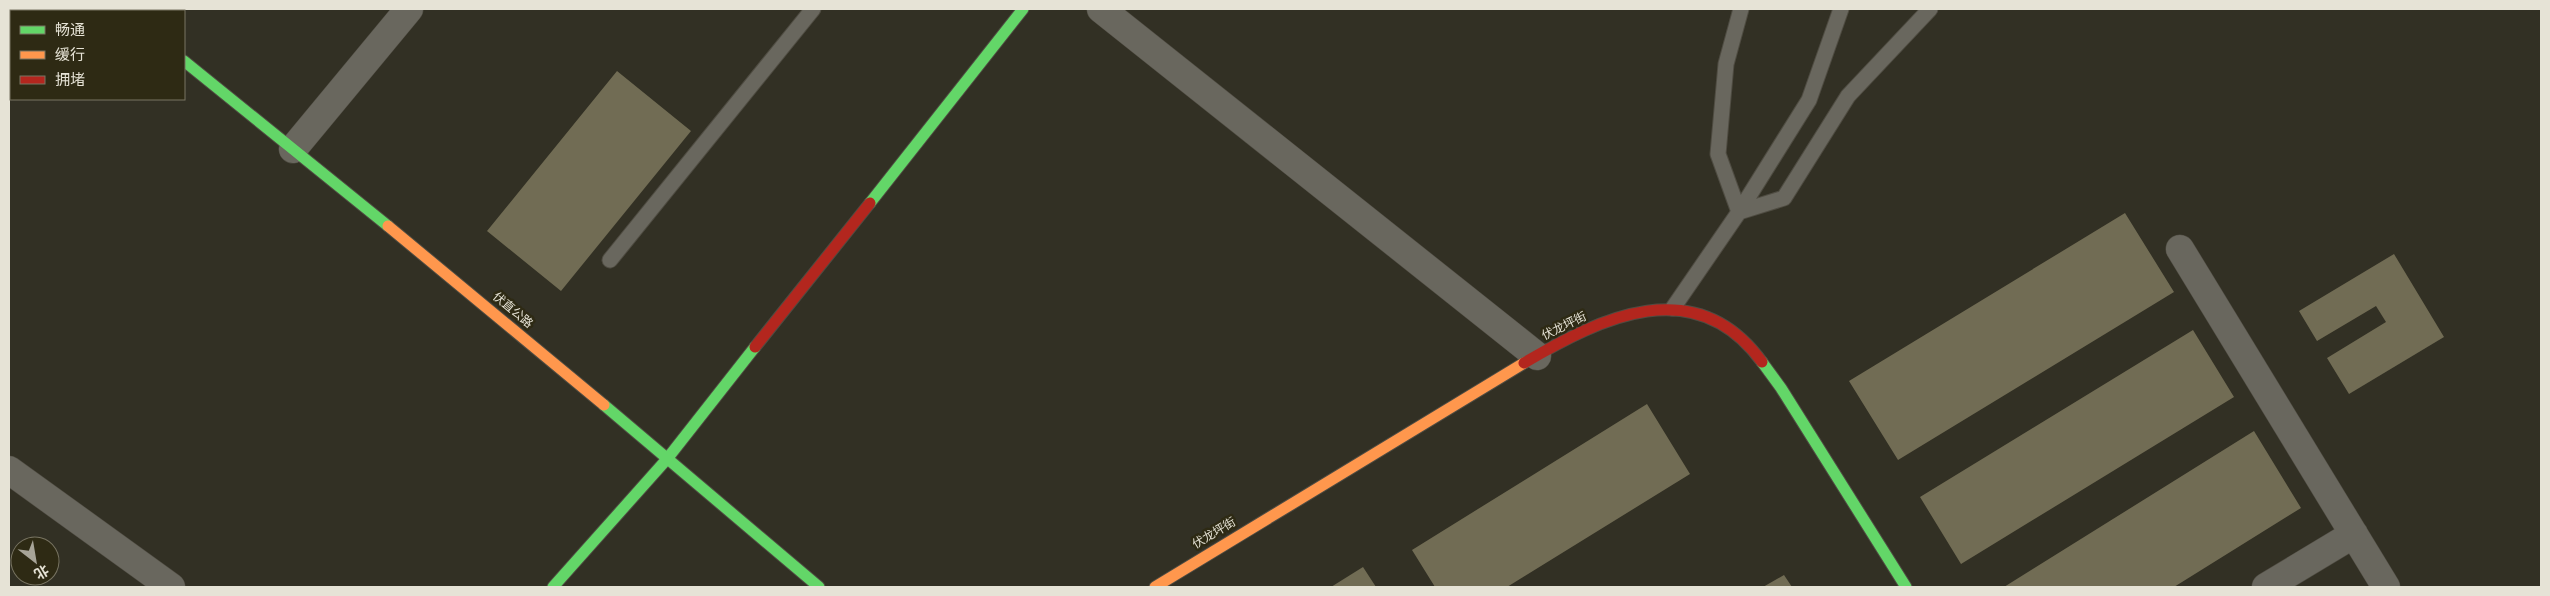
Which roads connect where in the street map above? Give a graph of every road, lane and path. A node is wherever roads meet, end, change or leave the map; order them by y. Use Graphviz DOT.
graph roads {
  1 [pos="409,9"];
  2 [pos="813,9"];
  3 [pos="1023,9"];
  4 [pos="1101,9"];
  5 [pos="1741,9"];
  6 [pos="1841,9"];
  7 [pos="1930,9"];
  8 [pos="185,62"];
  9 [pos="293,149"];
  10 [pos="1740,212"];
  11 [pos="2180,249"];
  12 [pos="610,260"];
  13 [pos="1673,308"];
  14 [pos="1537,356"];
  15 [pos="667,459"];
  16 [pos="9,470"];
  17 [pos="2354,534"];
  18 [pos="172,587"];
  19 [pos="553,587"];
  20 [pos="819,587"];
  21 [pos="1155,587"];
  22 [pos="1906,587"];
  23 [pos="2266,587"];
  24 [pos="2386,587"];
  1 -- 9 [label="street"];
  2 -- 12 [label="lane"];
  3 -- 15 [label="main road"];
  4 -- 14 [label="street"];
  5 -- 10 [label="lane"];
  6 -- 10 [label="lane"];
  7 -- 10 [label="lane"];
  8 -- 9 [label="main road, 伏直公路"];
  9 -- 15 [label="main road, 伏直公路"];
  10 -- 13 [label="lane"];
  11 -- 17 [label="street"];
  13 -- 14 [label="main road, 伏龙坪街"];
  13 -- 22 [label="main road, 伏龙坪街"];
  14 -- 21 [label="main road, 伏龙坪街"];
  15 -- 19 [label="main road"];
  15 -- 20 [label="main road, 伏直公路"];
  16 -- 18 [label="street"];
  17 -- 23 [label="street"];
  17 -- 24 [label="street"];
}
